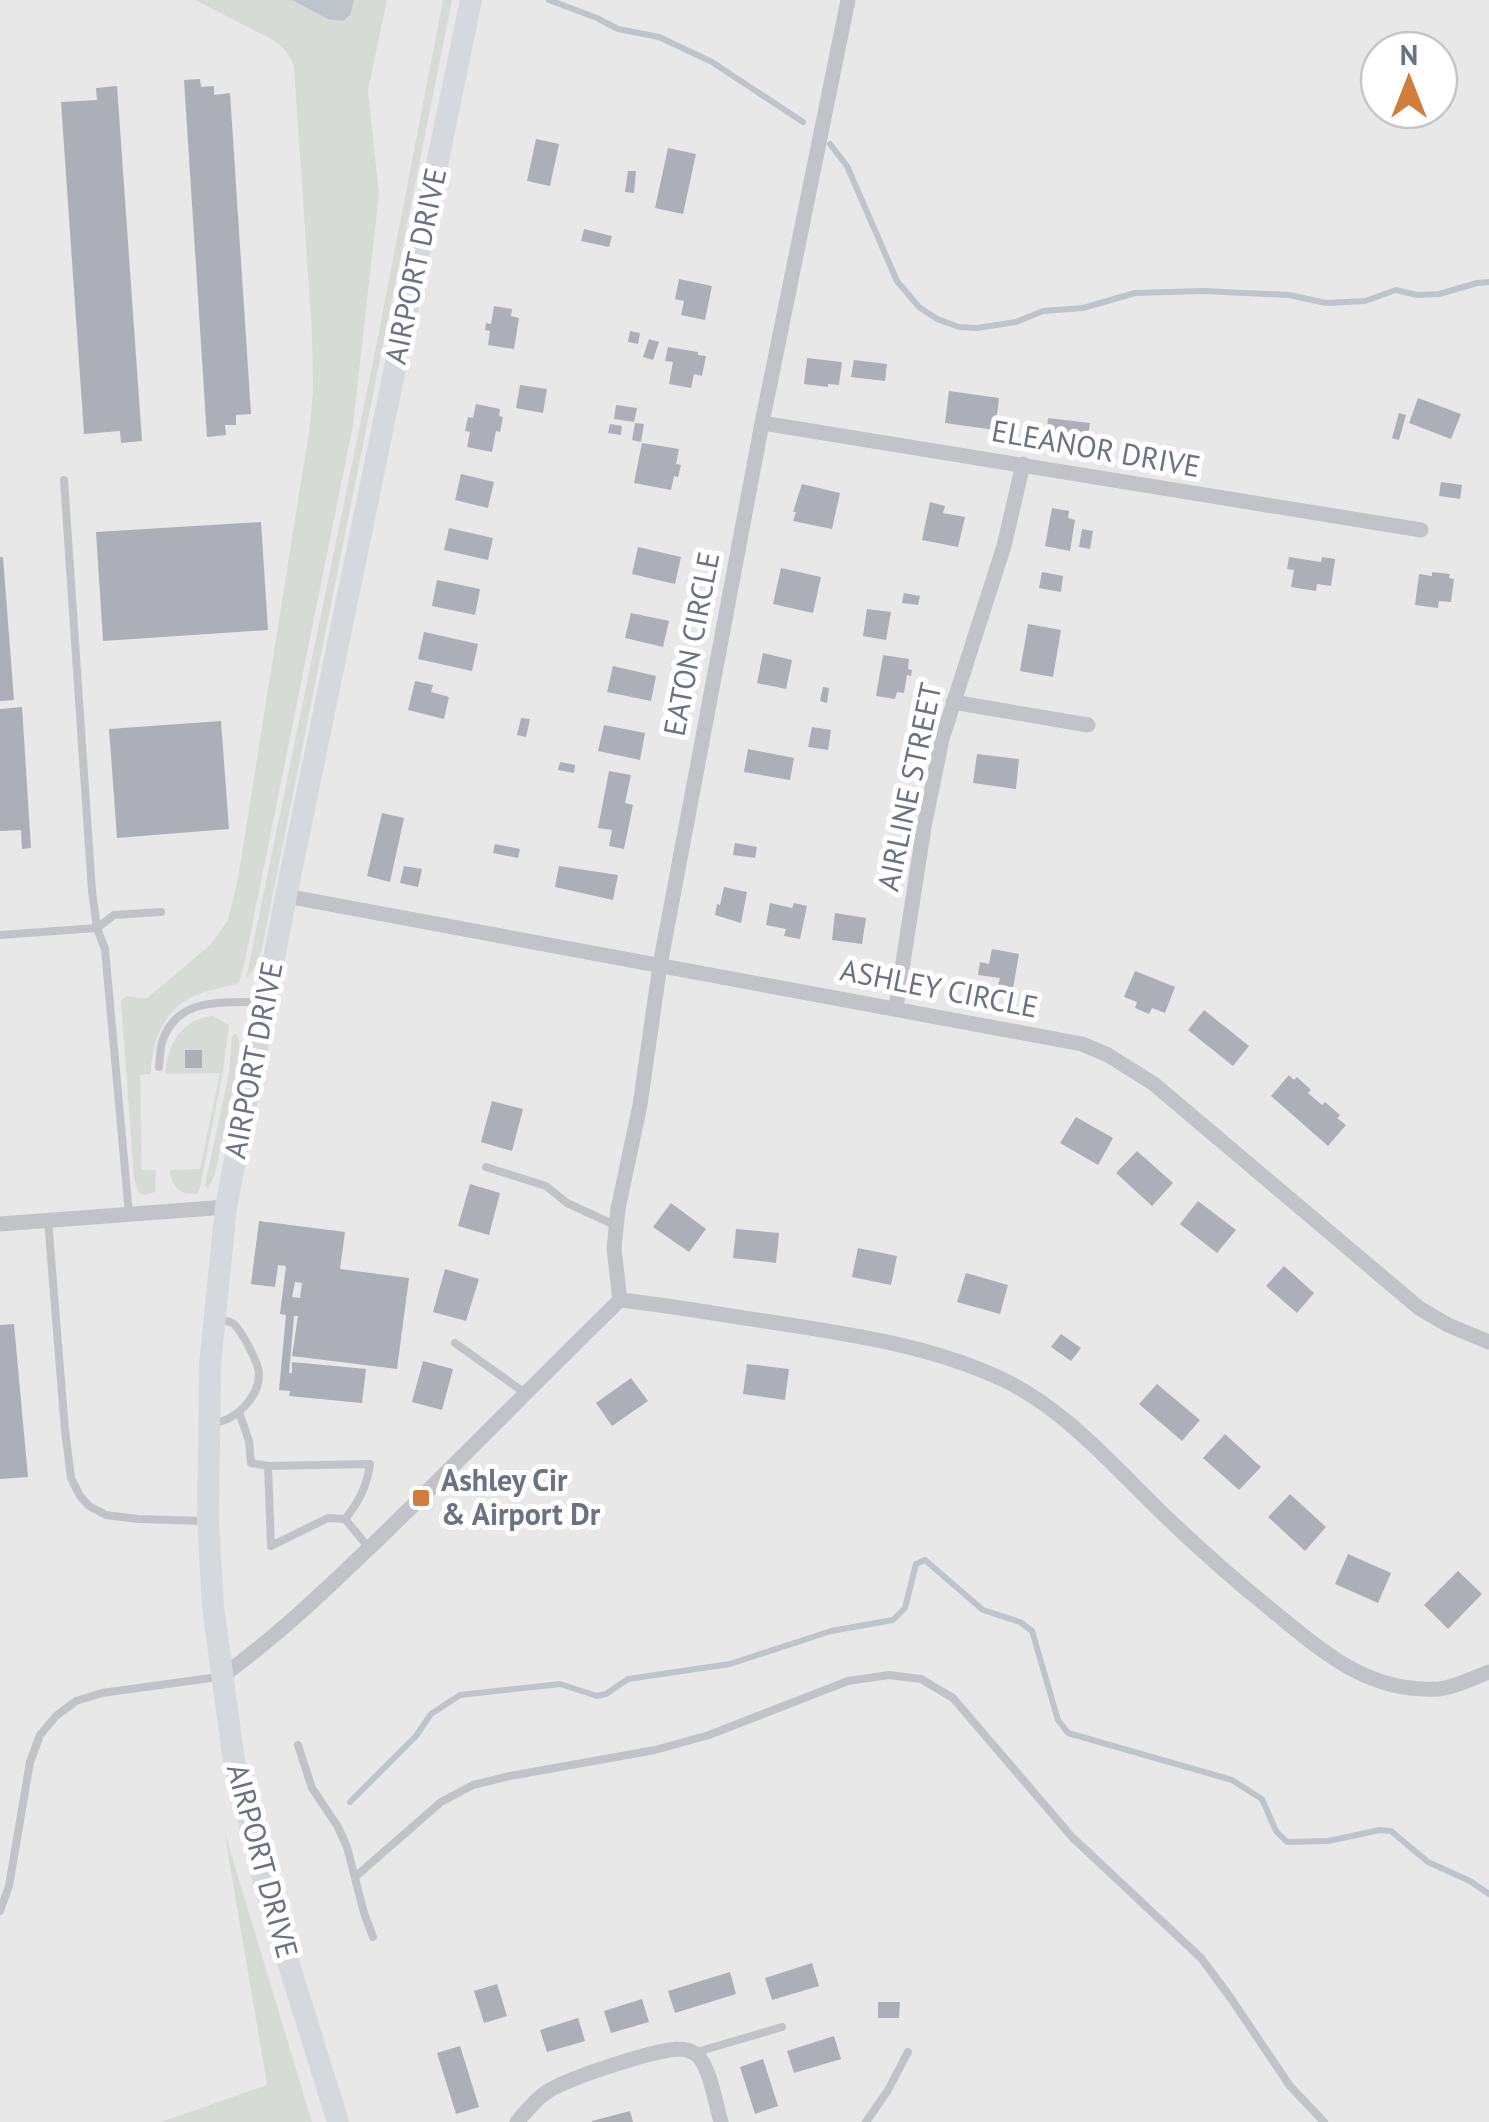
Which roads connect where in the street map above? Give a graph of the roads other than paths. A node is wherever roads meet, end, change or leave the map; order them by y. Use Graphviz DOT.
graph roads {
  1 [pos="471,0"];
  2 [pos="848,0"];
  3 [pos="762,423"];
  4 [pos="1023,464"];
  5 [pos="64,480"];
  6 [pos="1421,530"];
  7 [pos="952,702"];
  8 [pos="1088,725"];
  9 [pos="286,896"];
  10 [pos="161,912"];
  11 [pos="97,928"];
  12 [pos="0,934"];
  13 [pos="660,965"];
  14 [pos="266,1002"];
  15 [pos="896,1008"];
  16 [pos="159,1067"];
  17 [pos="486,1167"];
  18 [pos="226,1207"];
  19 [pos="130,1214"];
  20 [pos="48,1220"];
  21 [pos="0,1224"];
  22 [pos="616,1226"];
  23 [pos="620,1300"];
  24 [pos="212,1320"];
  25 [pos="1489,1342"];
  26 [pos="455,1343"];
  27 [pos="525,1393"];
  28 [pos="239,1412"];
  29 [pos="208,1423"];
  30 [pos="268,1466"];
  31 [pos="345,1519"];
  32 [pos="208,1520"];
  33 [pos="369,1548"];
  34 [pos="1489,1672"];
  35 [pos="222,1676"];
  36 [pos="298,1745"];
  37 [pos="355,1877"];
  38 [pos="0,1911"];
  39 [pos="372,1937"];
  40 [pos="782,2027"];
  41 [pos="908,2052"];
  42 [pos="693,2053"];
  43 [pos="338,2122"];
  44 [pos="518,2122"];
  45 [pos="721,2122"];
  46 [pos="866,2122"];
  47 [pos="1324,2122"];
  1 -- 9 [label="street, AIRPORT DRIVE"];
  2 -- 3 [label="street, EATON CIRCLE"];
  3 -- 4 [label="street, ELEANOR DRIVE"];
  3 -- 13 [label="street, EATON CIRCLE"];
  4 -- 6 [label="street, ELEANOR DRIVE"];
  4 -- 7 [label="street, AIRLINE STREET"];
  5 -- 11 [label="lane"];
  7 -- 8 [label="street"];
  7 -- 15 [label="street, AIRLINE STREET"];
  9 -- 13 [label="street, ASHLEY CIRCLE"];
  9 -- 14 [label="street, AIRPORT DRIVE"];
  10 -- 11 [label="lane"];
  11 -- 12 [label="lane"];
  11 -- 19 [label="lane"];
  13 -- 15 [label="street, ASHLEY CIRCLE"];
  13 -- 22 [label="street, EATON CIRCLE"];
  14 -- 16 [label="lane"];
  14 -- 18 [label="street, AIRPORT DRIVE"];
  15 -- 25 [label="street, ASHLEY CIRCLE"];
  17 -- 22 [label="lane"];
  18 -- 19 [label="street"];
  18 -- 24 [label="street, AIRPORT DRIVE"];
  19 -- 20 [label="street"];
  20 -- 21 [label="street"];
  20 -- 32 [label="lane"];
  22 -- 23 [label="street, EATON CIRCLE"];
  23 -- 27 [label="street"];
  23 -- 34 [label="street"];
  24 -- 28 [label="lane"];
  24 -- 29 [label="street, AIRPORT DRIVE"];
  26 -- 27 [label="lane"];
  27 -- 33 [label="street"];
  28 -- 29 [label="lane"];
  28 -- 30 [label="lane"];
  29 -- 32 [label="street, AIRPORT DRIVE"];
  30 -- 31 [label="lane"];
  30 -- 31 [label="lane"];
  31 -- 33 [label="lane"];
  32 -- 35 [label="street, AIRPORT DRIVE"];
  33 -- 35 [label="street"];
  35 -- 38 [label="lane"];
  35 -- 43 [label="street, AIRPORT DRIVE"];
  36 -- 37 [label="lane"];
  37 -- 39 [label="lane"];
  37 -- 47 [label="lane"];
  40 -- 42 [label="lane"];
  41 -- 46 [label="lane"];
  42 -- 44 [label="street"];
  42 -- 45 [label="street"];
}
